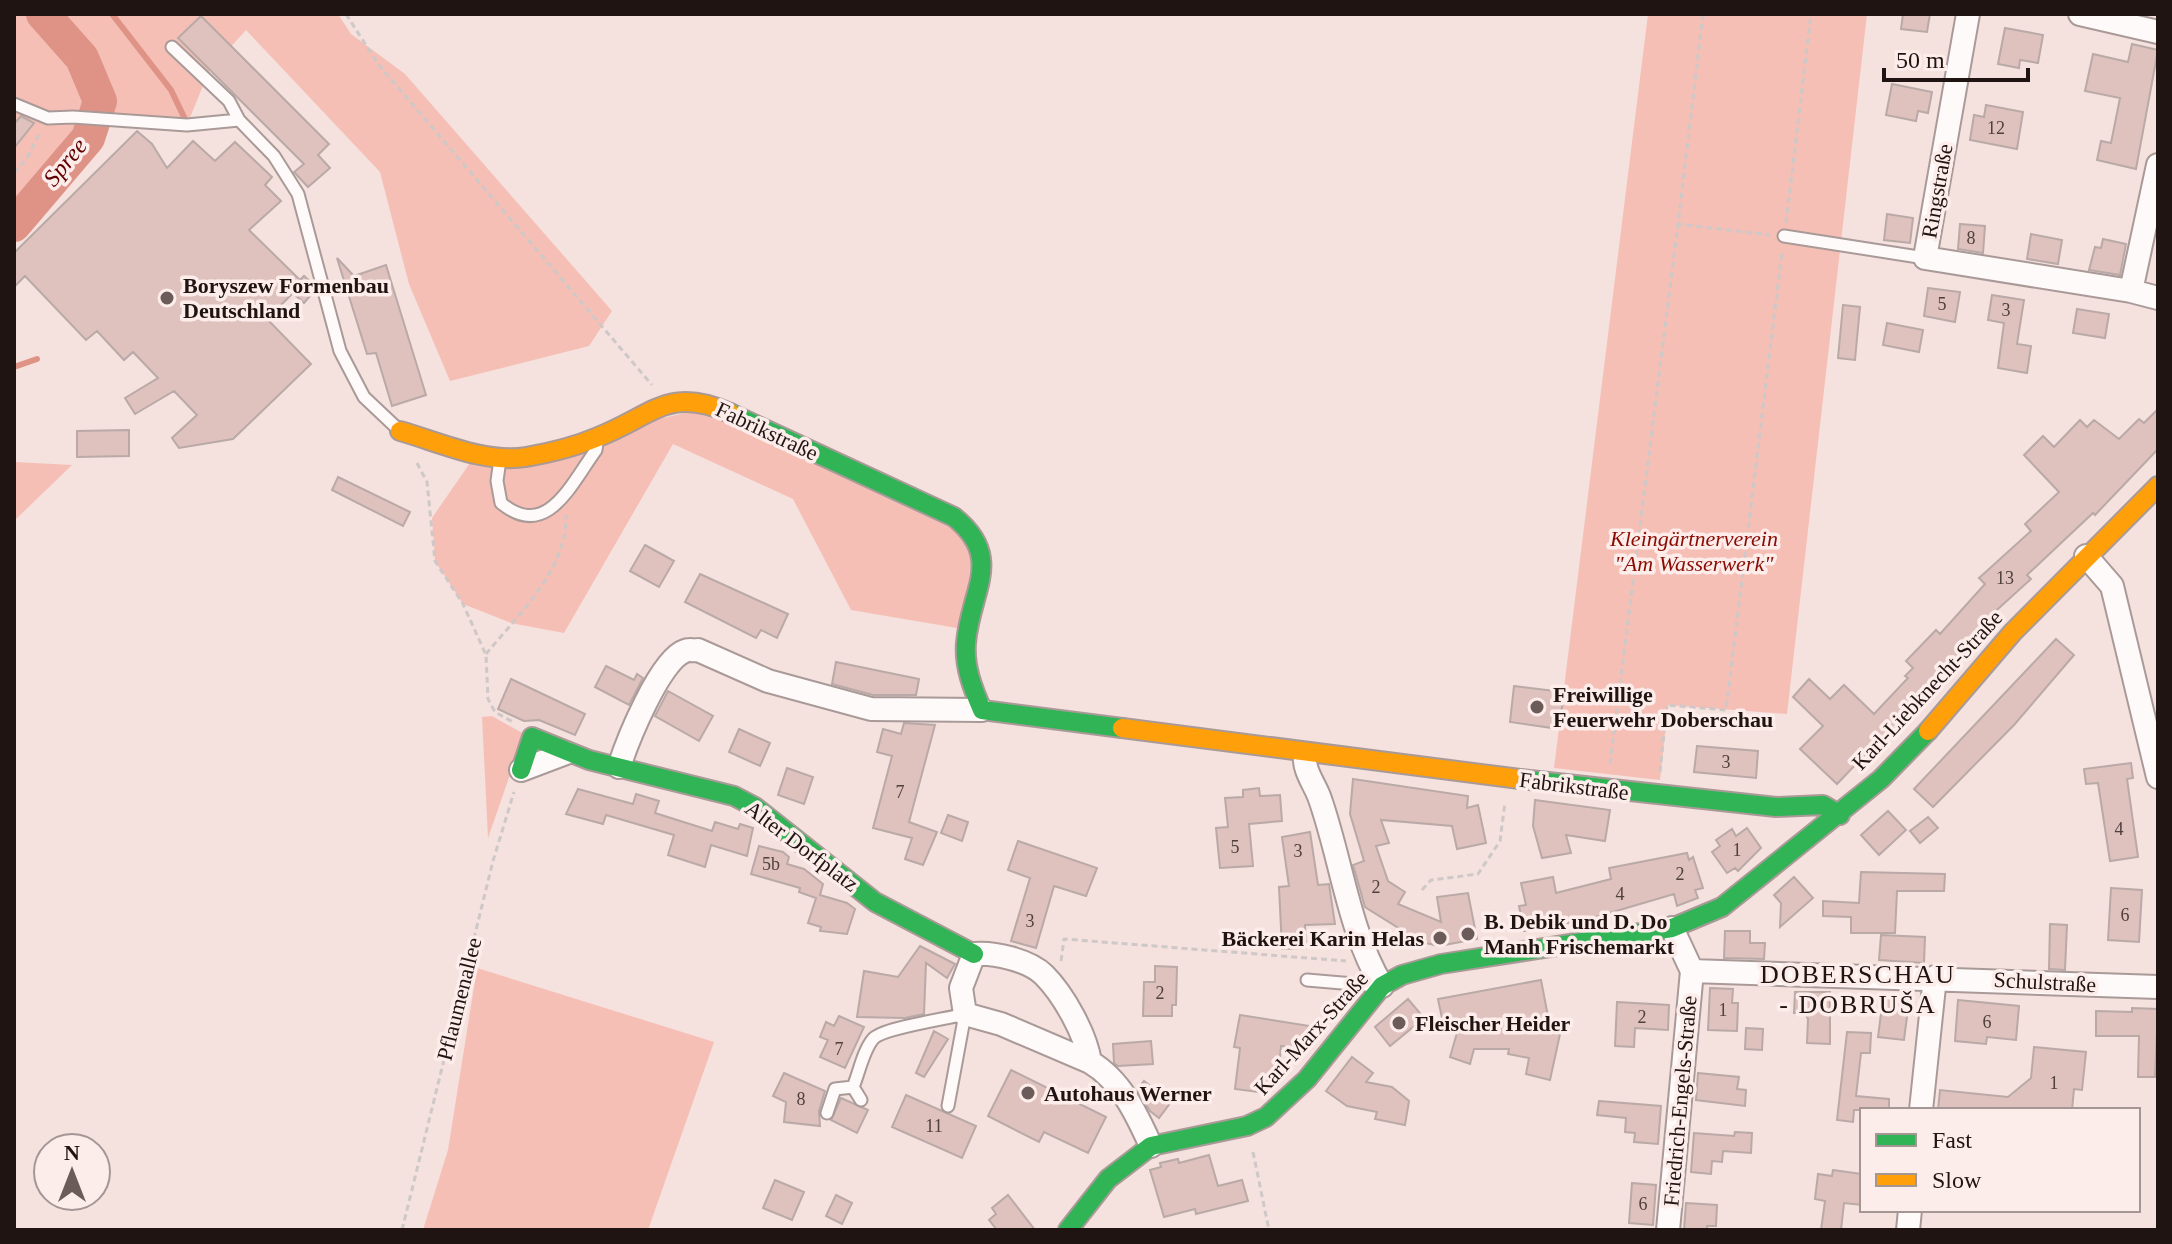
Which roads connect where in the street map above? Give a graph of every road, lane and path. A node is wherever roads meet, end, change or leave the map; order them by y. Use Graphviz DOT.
graph roads {
  1 [pos="346,14"];
  2 [pos="1703,14"];
  3 [pos="1811,14"];
  4 [pos="1968,14"];
  5 [pos="2080,14"];
  6 [pos="2158,32"];
  7 [pos="172,47"];
  8 [pos="14,104"];
  9 [pos="48,118"];
  10 [pos="239,120"];
  11 [pos="2158,165"];
  12 [pos="14,173"];
  13 [pos="1678,224"];
  14 [pos="1784,236"];
  15 [pos="1925,258"];
  16 [pos="2131,291"];
  17 [pos="2158,298"];
  18 [pos="667,403"];
  19 [pos="400,431"];
  20 [pos="597,438"];
  21 [pos="500,459"];
  22 [pos="2158,486"];
  23 [pos="565,491"];
  24 [pos="2086,556"];
  25 [pos="486,655"];
  26 [pos="982,710"];
  27 [pos="2153,733"];
  28 [pos="532,737"];
  29 [pos="566,753"];
  30 [pos="1305,754"];
  31 [pos="619,767"];
  32 [pos="521,770"];
  33 [pos="2158,777"];
  34 [pos="1508,779"];
  35 [pos="1607,790"];
  36 [pos="1657,796"];
  37 [pos="1840,815"];
  38 [pos="1422,890"];
  39 [pos="1352,915"];
  40 [pos="1672,928"];
  41 [pos="974,954"];
  42 [pos="1368,962"];
  43 [pos="1441,964"];
  44 [pos="1692,971"];
  45 [pos="1043,974"];
  46 [pos="1935,977"];
  47 [pos="1307,980"];
  48 [pos="1382,986"];
  49 [pos="2158,987"];
  50 [pos="965,1014"];
  51 [pos="1090,1062"];
  52 [pos="853,1087"];
  53 [pos="861,1100"];
  54 [pos="948,1106"];
  55 [pos="1921,1108"];
  56 [pos="827,1113"];
  57 [pos="1247,1126"];
  58 [pos="1151,1146"];
  59 [pos="402,1230"];
  60 [pos="1068,1230"];
  61 [pos="1269,1230"];
  62 [pos="1668,1230"];
  1 -- 18 [label="path"];
  2 -- 13 [label="path"];
  3 -- 14 [label="path"];
  4 -- 15 [label="street, Ringstraße"];
  5 -- 6 [label="street"];
  7 -- 10 [label="lane, Fabrikstraße"];
  8 -- 9 [label="lane"];
  9 -- 10 [label="lane"];
  9 -- 12 [label="path"];
  10 -- 19 [label="lane, Fabrikstraße"];
  11 -- 16 [label="street"];
  13 -- 14 [label="path"];
  13 -- 35 [label="path"];
  14 -- 15 [label="lane"];
  14 -- 36 [label="path"];
  15 -- 16 [label="street, Ringstraße"];
  16 -- 17 [label="street, Ringstraße"];
  18 -- 20 [label="street, Fabrikstraße"];
  18 -- 26 [label="street, Fabrikstraße"];
  19 -- 21 [label="street, Fabrikstraße"];
  19 -- 25 [label="path"];
  20 -- 21 [label="street, Fabrikstraße"];
  20 -- 23 [label="lane"];
  21 -- 23 [label="lane"];
  22 -- 24 [label="street, Karl-Liebknecht-Straße"];
  23 -- 25 [label="path"];
  24 -- 27 [label="street"];
  24 -- 37 [label="street, Karl-Liebknecht-Straße"];
  25 -- 28 [label="path"];
  26 -- 30 [label="street, Fabrikstraße"];
  26 -- 31 [label="street, Fabrikstraße"];
  27 -- 33 [label="street"];
  28 -- 29 [label="street"];
  28 -- 32 [label="street"];
  29 -- 31 [label="street"];
  29 -- 32 [label="street"];
  30 -- 34 [label="street, Fabrikstraße"];
  30 -- 39 [label="street"];
  31 -- 41 [label="street, Alter Dorfplatz"];
  32 -- 59 [label="path, Pflaumenallee"];
  34 -- 35 [label="street, Fabrikstraße"];
  34 -- 38 [label="path"];
  35 -- 36 [label="street, Fabrikstraße"];
  36 -- 37 [label="street, Fabrikstraße"];
  37 -- 40 [label="street, Karl-Liebknecht-Straße"];
  39 -- 42 [label="street"];
  39 -- 43 [label="path"];
  40 -- 43 [label="street, Karl-Marx-Straße"];
  40 -- 44 [label="street, Friedrich-Engels-Straße"];
  41 -- 45 [label="street, Alter Dorfplatz"];
  41 -- 50 [label="street"];
  42 -- 45 [label="path"];
  42 -- 48 [label="street"];
  43 -- 48 [label="street, Karl-Marx-Straße"];
  44 -- 46 [label="street, Schulstraße"];
  44 -- 62 [label="street, Friedrich-Engels-Straße"];
  45 -- 51 [label="street"];
  46 -- 49 [label="street, Schulstraße"];
  46 -- 55 [label="street"];
  47 -- 48 [label="lane"];
  48 -- 57 [label="street, Karl-Marx-Straße"];
  50 -- 51 [label="street"];
  50 -- 52 [label="lane"];
  50 -- 54 [label="lane"];
  51 -- 58 [label="street"];
  52 -- 53 [label="lane"];
  52 -- 56 [label="lane"];
  57 -- 58 [label="street, Karl-Marx-Straße"];
  57 -- 61 [label="path"];
  58 -- 60 [label="street, Karl-Marx-Straße"];
}
